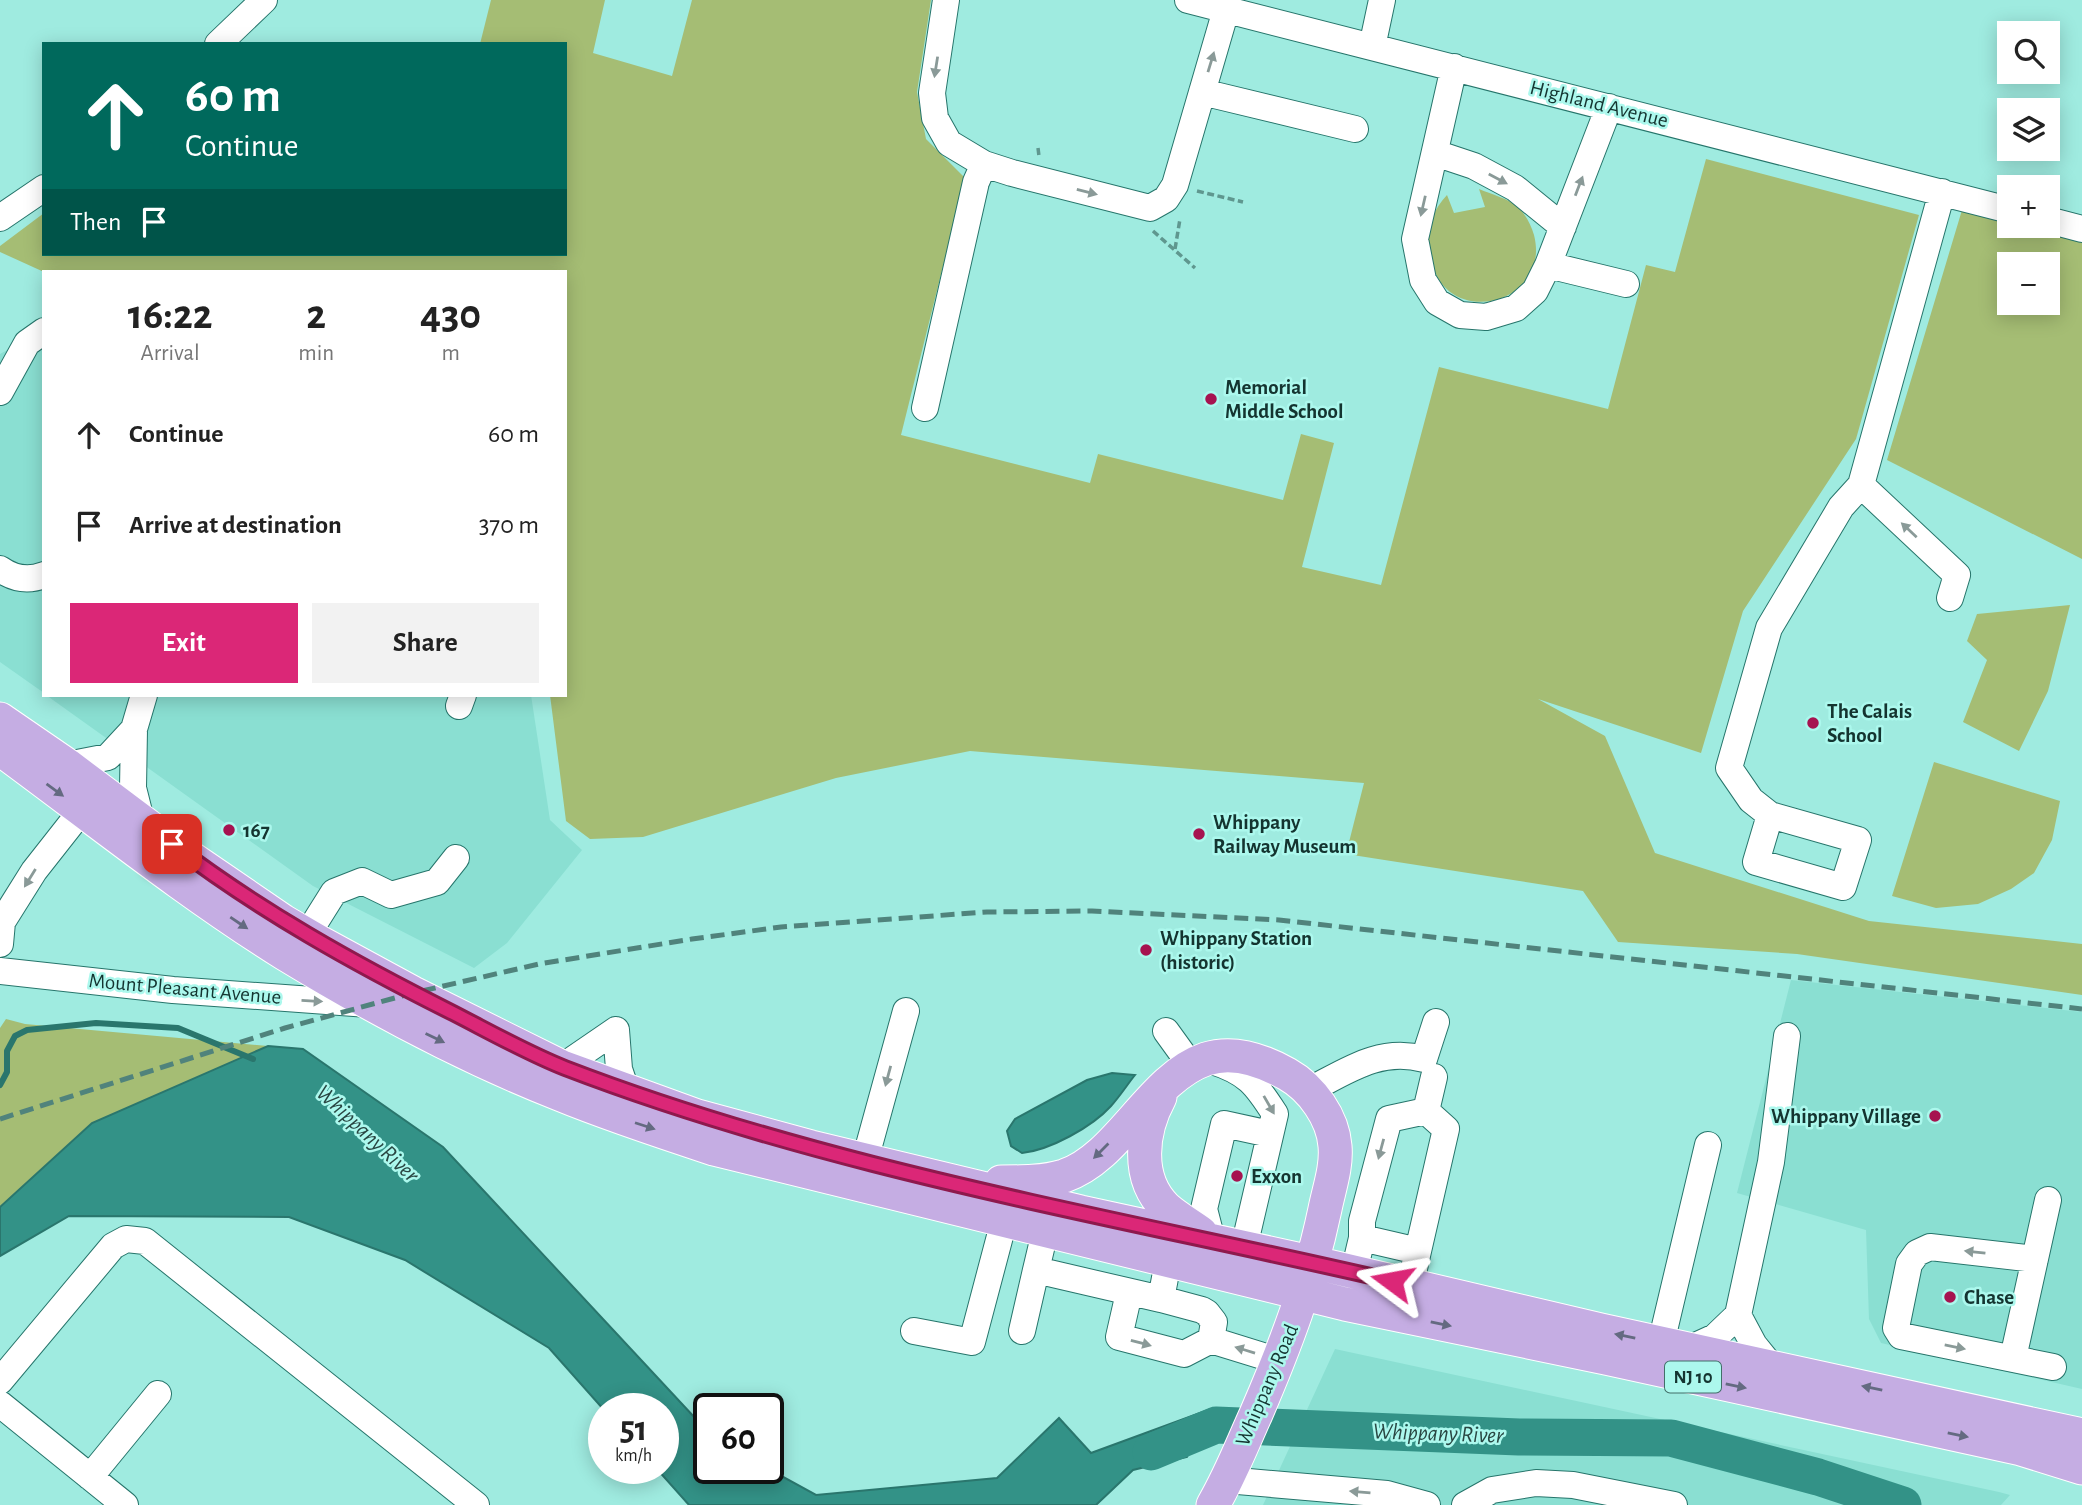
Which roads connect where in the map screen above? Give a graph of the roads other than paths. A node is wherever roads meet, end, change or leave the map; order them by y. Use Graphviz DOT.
graph roads {
  1 [pos="264,0"];
  2 [pos="946,0"];
  3 [pos="1188,0"];
  4 [pos="1382,0"];
  5 [pos="1226,10"];
  6 [pos="220,42"];
  7 [pos="1372,47"];
  8 [pos="1454,67"];
  9 [pos="1202,92"];
  10 [pos="1609,107"];
  11 [pos="1355,129"];
  12 [pos="1435,152"];
  13 [pos="984,164"];
  14 [pos="42,189"];
  15 [pos="1942,192"];
  16 [pos="1997,207"];
  17 [pos="0,218"];
  18 [pos="2060,223"];
  19 [pos="1563,227"];
  20 [pos="2082,229"];
  21 [pos="1548,265"];
  22 [pos="1626,285"];
  23 [pos="42,332"];
  24 [pos="0,392"];
  25 [pos="925,408"];
  26 [pos="1861,485"];
  27 [pos="0,569"];
  28 [pos="42,576"];
  29 [pos="1950,598"];
  30 [pos="143,697"];
  31 [pos="0,719"];
  32 [pos="134,729"];
  33 [pos="0,749"];
  34 [pos="67,765"];
  35 [pos="82,810"];
  36 [pos="1770,816"];
  37 [pos="141,821"];
  38 [pos="456,858"];
  39 [pos="307,935"];
  40 [pos="0,944"];
  41 [pos="0,971"];
  42 [pos="371,1004"];
  43 [pos="906,1011"];
  44 [pos="1436,1022"];
  45 [pos="1166,1031"];
  46 [pos="1787,1036"];
  47 [pos="562,1067"];
  48 [pos="1189,1070"];
  49 [pos="1426,1070"];
  50 [pos="626,1090"];
  51 [pos="1308,1091"];
  52 [pos="1426,1111"];
  53 [pos="1270,1134"];
  54 [pos="1708,1145"];
  55 [pos="865,1160"];
  56 [pos="922,1175"];
  57 [pos="2048,1200"];
  58 [pos="1004,1221"];
  59 [pos="1045,1232"];
  60 [pos="1362,1238"];
  61 [pos="1212,1240"];
  62 [pos="1244,1247"];
  63 [pos="1418,1251"];
  64 [pos="2035,1259"];
  65 [pos="1168,1262"];
  66 [pos="1311,1262"];
  67 [pos="1036,1270"];
  68 [pos="1354,1272"];
  69 [pos="1410,1286"];
  70 [pos="1129,1293"];
  71 [pos="1303,1294"];
  72 [pos="1161,1298"];
  73 [pos="1738,1315"];
  74 [pos="914,1331"];
  75 [pos="1022,1331"];
  76 [pos="1211,1340"];
  77 [pos="1676,1346"];
  78 [pos="2013,1359"];
  79 [pos="1278,1364"];
  80 [pos="1771,1366"];
  81 [pos="2053,1367"];
  82 [pos="0,1381"];
  83 [pos="158,1394"];
  84 [pos="0,1404"];
  85 [pos="2082,1435"];
  86 [pos="2082,1468"];
  87 [pos="90,1477"];
  88 [pos="1221,1498"];
  89 [pos="125,1505"];
  90 [pos="476,1505"];
  91 [pos="1427,1505"];
  92 [pos="1465,1505"];
  93 [pos="1674,1505"];
  1 -- 6 [label="street"];
  2 -- 13 [label="street, one-way"];
  3 -- 5 [label="street, Highland Avenue"];
  4 -- 7 [label="street"];
  5 -- 7 [label="street, Highland Avenue"];
  9 -- 5 [label="street, one-way"];
  7 -- 8 [label="street, Highland Avenue"];
  8 -- 10 [label="street, Highland Avenue"];
  8 -- 12 [label="street"];
  9 -- 11 [label="street"];
  13 -- 9 [label="street, one-way"];
  10 -- 15 [label="street, Highland Avenue"];
  19 -- 10 [label="street, one-way"];
  12 -- 19 [label="street, one-way"];
  12 -- 21 [label="street, one-way"];
  13 -- 25 [label="street"];
  14 -- 17 [label="street"];
  15 -- 16 [label="street, Highland Avenue"];
  15 -- 26 [label="street"];
  18 -- 20 [label="street"];
  19 -- 21 [label="street"];
  21 -- 22 [label="street"];
  23 -- 24 [label="street"];
  29 -- 26 [label="street, one-way"];
  26 -- 36 [label="street"];
  27 -- 28 [label="street"];
  30 -- 32 [label="street"];
  31 -- 34 [label="main road, NJ 10"];
  32 -- 34 [label="street"];
  32 -- 37 [label="street"];
  33 -- 35 [label="main road, NJ 10, one-way"];
  34 -- 37 [label="main road, NJ 10"];
  35 -- 40 [label="street, one-way"];
  35 -- 42 [label="main road, NJ 10, one-way"];
  37 -- 39 [label="main road, NJ 10"];
  38 -- 39 [label="street"];
  39 -- 47 [label="main road, NJ 10"];
  41 -- 42 [label="street, Mount Pleasant Avenue, one-way"];
  42 -- 58 [label="main road, NJ 10, one-way"];
  43 -- 55 [label="street, one-way"];
  44 -- 49 [label="street"];
  45 -- 48 [label="street"];
  46 -- 73 [label="street"];
  47 -- 50 [label="main road, NJ 10"];
  47 -- 50 [label="street"];
  48 -- 51 [label="main road, Whippany Road"];
  48 -- 53 [label="street, one-way"];
  48 -- 56 [label="main road, one-way"];
  48 -- 61 [label="main road"];
  49 -- 51 [label="street"];
  49 -- 52 [label="street"];
  50 -- 55 [label="main road, NJ 10"];
  51 -- 66 [label="main road, Whippany Road"];
  52 -- 60 [label="street, one-way"];
  52 -- 63 [label="street"];
  53 -- 61 [label="street"];
  53 -- 62 [label="street"];
  54 -- 77 [label="street"];
  55 -- 56 [label="main road, NJ 10"];
  56 -- 61 [label="main road, NJ 10"];
  57 -- 64 [label="street"];
  58 -- 59 [label="main road, NJ 10"];
  58 -- 74 [label="street"];
  59 -- 65 [label="main road, NJ 10"];
  59 -- 67 [label="street"];
  60 -- 63 [label="street"];
  60 -- 68 [label="street"];
  61 -- 62 [label="main road, NJ 10"];
  62 -- 66 [label="main road, NJ 10"];
  63 -- 69 [label="street"];
  64 -- 78 [label="street"];
  64 -- 78 [label="street, one-way"];
  65 -- 71 [label="main road, NJ 10"];
  65 -- 72 [label="street"];
  66 -- 68 [label="main road, NJ 10"];
  66 -- 71 [label="main road, Whippany Road"];
  67 -- 70 [label="street"];
  67 -- 75 [label="street"];
  68 -- 69 [label="main road, NJ 10"];
  77 -- 69 [label="main road, NJ 10, one-way"];
  70 -- 72 [label="street"];
  70 -- 76 [label="street, one-way"];
  71 -- 79 [label="main road, Whippany Road"];
  71 -- 86 [label="main road, NJ 10, one-way"];
  72 -- 76 [label="street"];
  73 -- 77 [label="street"];
  73 -- 80 [label="street"];
  79 -- 76 [label="street, one-way"];
  77 -- 80 [label="main road, NJ 10"];
  78 -- 81 [label="street"];
  79 -- 88 [label="main road, Whippany Road"];
  85 -- 80 [label="main road, NJ 10, one-way"];
  82 -- 90 [label="street"];
  83 -- 87 [label="street"];
  84 -- 87 [label="street"];
  87 -- 89 [label="street"];
  91 -- 88 [label="street, one-way"];
  92 -- 93 [label="street"];
}
